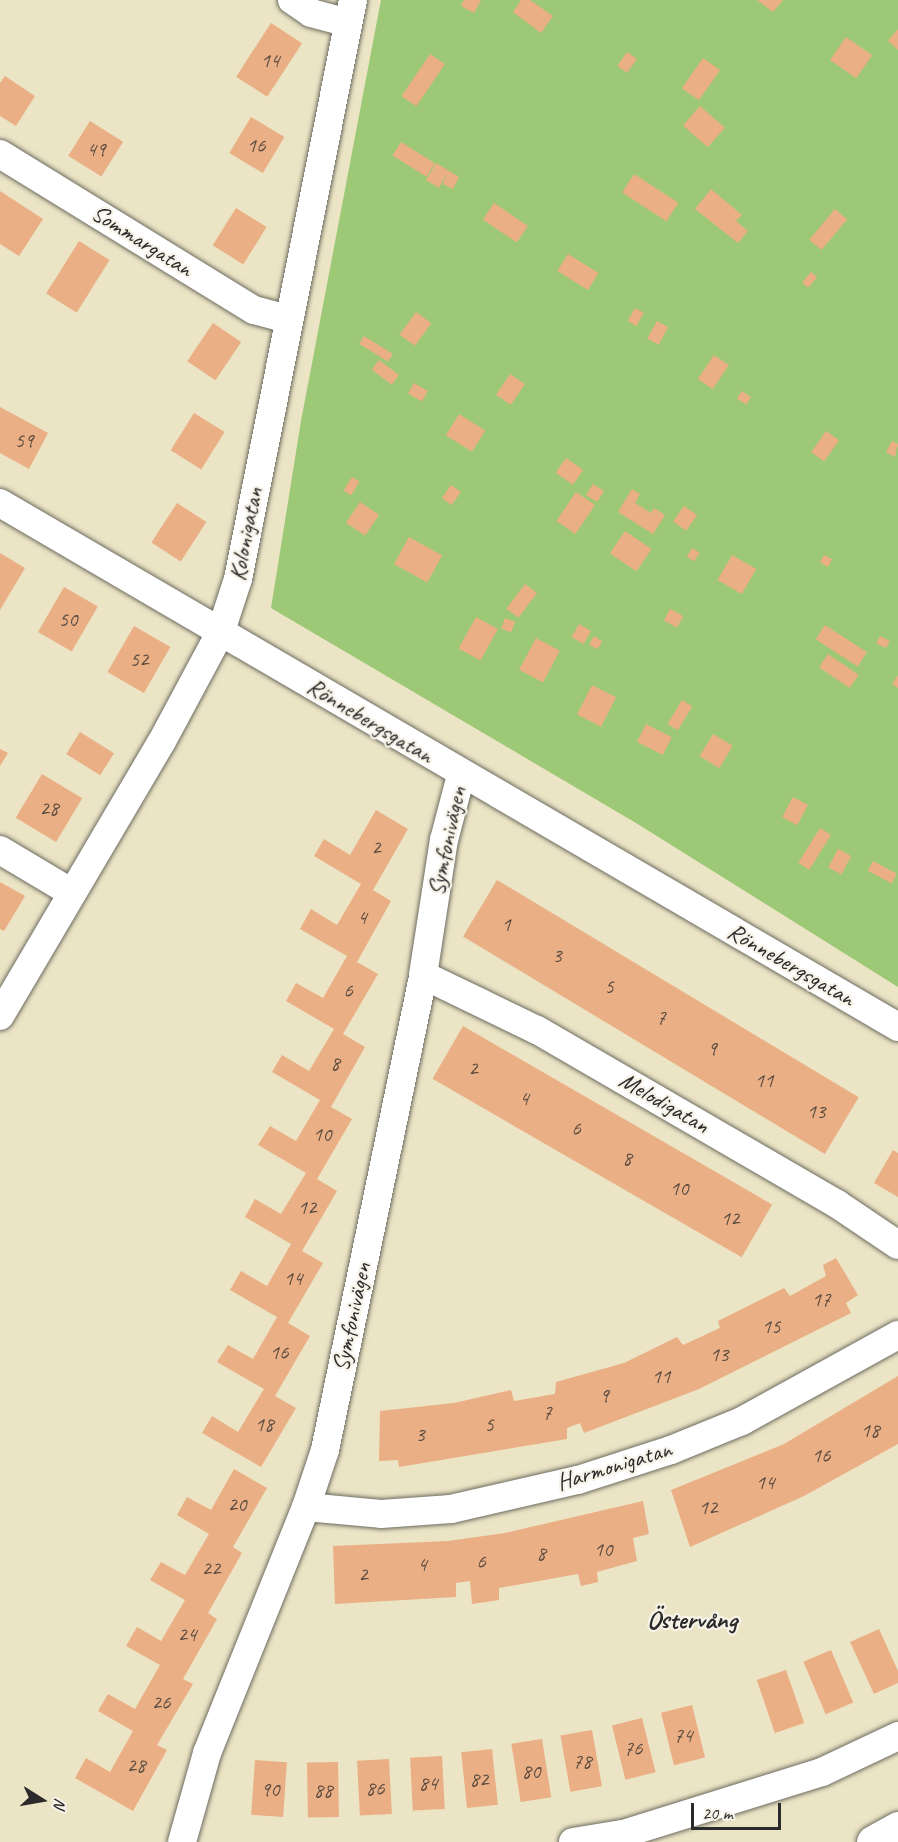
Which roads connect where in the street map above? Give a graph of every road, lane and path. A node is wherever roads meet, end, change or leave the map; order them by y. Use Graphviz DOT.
graph roads {
  1 [pos="292,0"];
  2 [pos="351,12"];
  3 [pos="0,154"];
  4 [pos="287,319"];
  5 [pos="0,503"];
  6 [pos="221,631"];
  7 [pos="461,775"];
  8 [pos="0,850"];
  9 [pos="72,892"];
  10 [pos="423,975"];
  11 [pos="0,1016"];
  12 [pos="898,1027"];
  13 [pos="898,1245"];
  14 [pos="898,1335"];
  15 [pos="306,1507"];
  16 [pos="898,1736"];
  17 [pos="898,1828"];
  18 [pos="182,1842"];
  19 [pos="573,1842"];
  20 [pos="873,1842"];
  1 -- 2 [label="street"];
  2 -- 4 [label="street, Kolonigatan"];
  3 -- 4 [label="street, Sommargatan"];
  4 -- 6 [label="street, Kolonigatan"];
  5 -- 6 [label="street, Rönnebergsgatan"];
  6 -- 7 [label="street, Rönnebergsgatan"];
  6 -- 9 [label="street, Kolonigatan"];
  7 -- 10 [label="street, Symfonivägen"];
  7 -- 12 [label="street, Rönnebergsgatan"];
  8 -- 9 [label="street"];
  9 -- 11 [label="street, Kolonigatan"];
  10 -- 13 [label="street, Melodigatan"];
  10 -- 15 [label="street, Symfonivägen"];
  14 -- 15 [label="street, Harmonigatan"];
  15 -- 18 [label="street, Symfonivägen"];
  16 -- 19 [label="street"];
  17 -- 20 [label="main road"];
}
